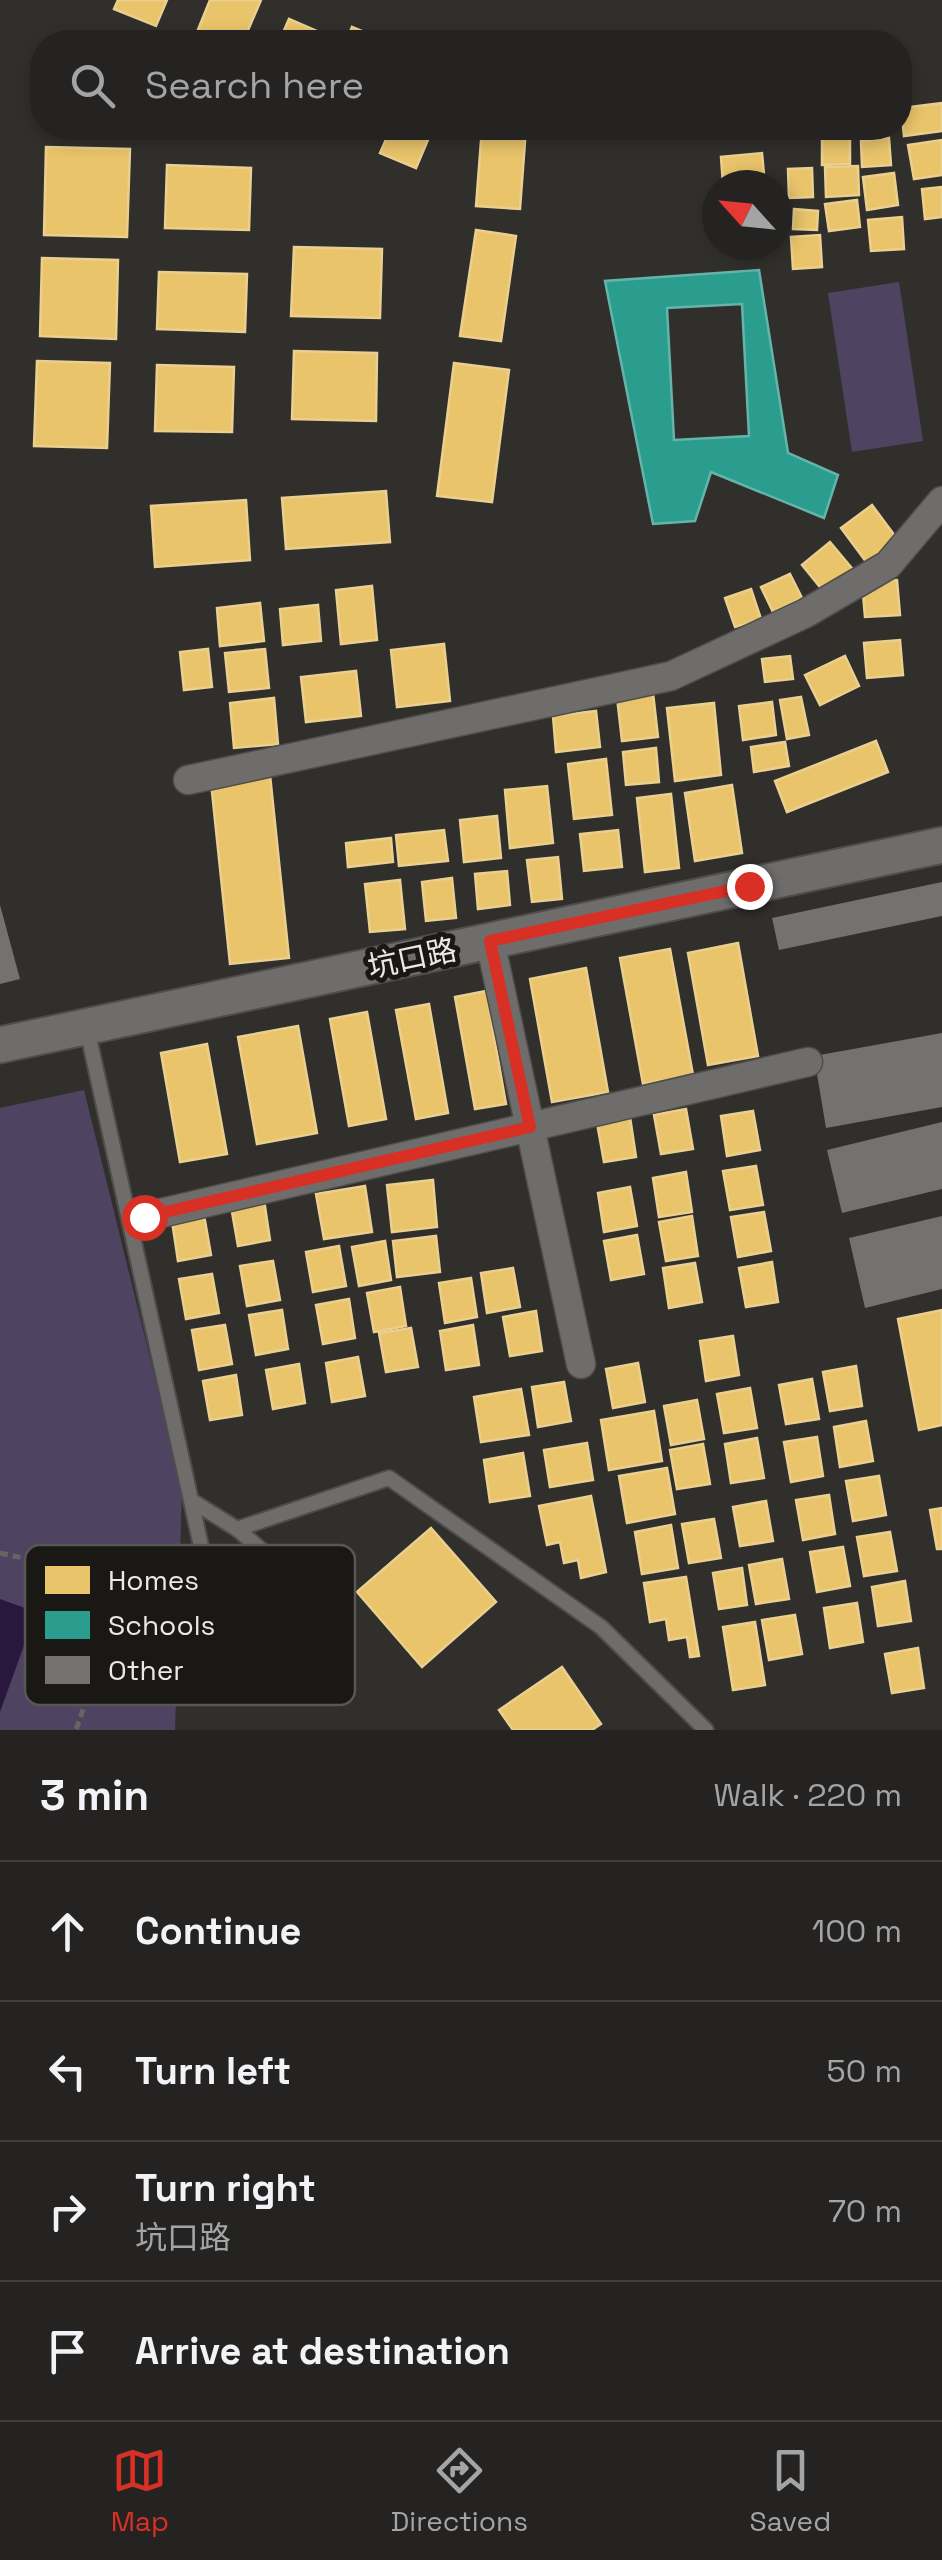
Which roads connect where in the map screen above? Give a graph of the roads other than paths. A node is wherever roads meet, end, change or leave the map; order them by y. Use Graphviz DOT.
graph roads {
  1 [pos="942,502"];
  2 [pos="188,780"];
  3 [pos="942,845"];
  4 [pos="490,941"];
  5 [pos="86,1027"];
  6 [pos="0,1045"];
  7 [pos="808,1062"];
  8 [pos="530,1127"];
  9 [pos="144,1217"];
  10 [pos="580,1364"];
  11 [pos="192,1501"];
  12 [pos="237,1529"];
  13 [pos="200,1545"];
  14 [pos="256,1545"];
  15 [pos="706,1730"];
  1 -- 2 [label="street"];
  3 -- 4 [label="street, 坑口路"];
  4 -- 5 [label="street, 坑口路"];
  4 -- 8 [label="street"];
  5 -- 6 [label="street, 坑口路"];
  5 -- 11 [label="lane"];
  7 -- 8 [label="street"];
  8 -- 9 [label="street"];
  8 -- 10 [label="street"];
  11 -- 12 [label="lane"];
  11 -- 13 [label="lane"];
  12 -- 14 [label="lane"];
  12 -- 15 [label="lane"];
}
